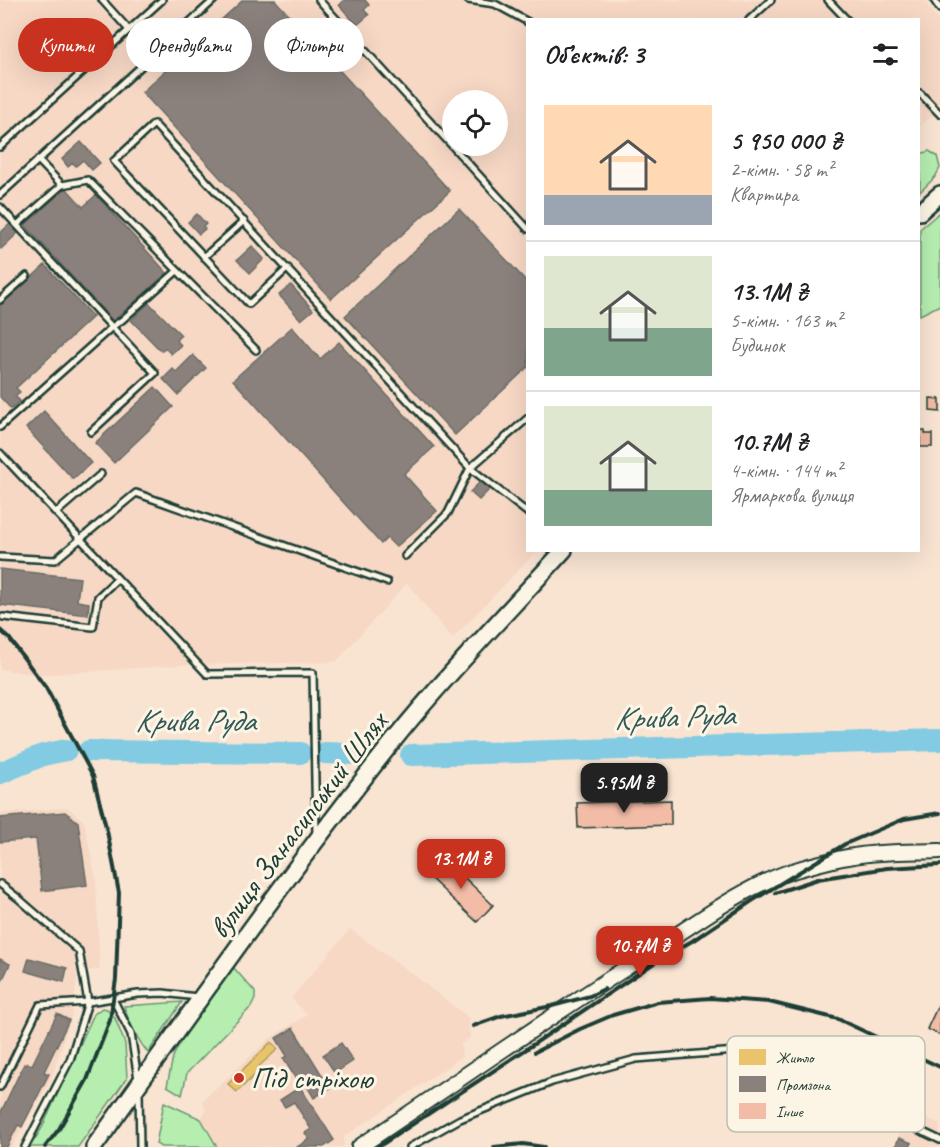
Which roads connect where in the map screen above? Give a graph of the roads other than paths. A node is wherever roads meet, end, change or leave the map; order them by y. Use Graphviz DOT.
graph roads {
  1 [pos="102,0"];
  2 [pos="162,0"];
  3 [pos="214,0"];
  4 [pos="319,0"];
  5 [pos="468,0"];
  6 [pos="771,0"];
  7 [pos="828,0"];
  8 [pos="934,0"];
  9 [pos="940,9"];
  10 [pos="142,18"];
  11 [pos="751,18"];
  12 [pos="845,18"];
  13 [pos="526,21"];
  14 [pos="126,27"];
  15 [pos="126,33"];
  16 [pos="920,93"];
  17 [pos="940,114"];
  18 [pos="0,147"];
  19 [pos="38,160"];
  20 [pos="62,185"];
  21 [pos="940,194"];
  22 [pos="0,195"];
  23 [pos="0,207"];
  24 [pos="920,212"];
  25 [pos="244,221"];
  26 [pos="17,225"];
  27 [pos="526,227"];
  28 [pos="204,257"];
  29 [pos="288,268"];
  30 [pos="177,271"];
  31 [pos="27,276"];
  32 [pos="0,300"];
  33 [pos="112,327"];
  34 [pos="256,351"];
  35 [pos="526,420"];
  36 [pos="0,427"];
  37 [pos="91,432"];
  38 [pos="0,453"];
  39 [pos="470,468"];
  40 [pos="101,474"];
  41 [pos="526,511"];
  42 [pos="56,513"];
  43 [pos="80,540"];
  44 [pos="562,552"];
  45 [pos="405,556"];
  46 [pos="0,557"];
  47 [pos="117,579"];
  48 [pos="387,582"];
  49 [pos="3,617"];
  50 [pos="316,839"];
  51 [pos="940,851"];
  52 [pos="0,884"];
  53 [pos="201,998"];
  54 [pos="113,999"];
  55 [pos="88,1002"];
  56 [pos="727,1052"];
  57 [pos="138,1085"];
  58 [pos="0,1087"];
  59 [pos="923,1132"];
  60 [pos="940,1140"];
  61 [pos="368,1145"];
  62 [pos="25,1147"];
  63 [pos="94,1147"];
  64 [pos="140,1147"];
  65 [pos="410,1147"];
  1 -- 14 [label="lane"];
  2 -- 10 [label="lane"];
  3 -- 19 [label="lane"];
  4 -- 27 [label="lane"];
  5 -- 13 [label="lane"];
  6 -- 11 [label="lane"];
  7 -- 12 [label="lane"];
  8 -- 9 [label="lane"];
  15 -- 18 [label="lane"];
  16 -- 17 [label="lane"];
  19 -- 20 [label="lane"];
  19 -- 22 [label="lane"];
  20 -- 26 [label="lane"];
  20 -- 30 [label="lane"];
  21 -- 24 [label="main road"];
  23 -- 26 [label="lane"];
  25 -- 28 [label="lane"];
  25 -- 28 [label="lane"];
  25 -- 29 [label="lane"];
  26 -- 33 [label="lane"];
  28 -- 29 [label="lane"];
  29 -- 39 [label="lane"];
  30 -- 33 [label="lane"];
  30 -- 34 [label="lane"];
  31 -- 32 [label="lane"];
  33 -- 36 [label="lane"];
  33 -- 37 [label="lane"];
  35 -- 39 [label="lane"];
  38 -- 42 [label="lane"];
  39 -- 41 [label="lane"];
  39 -- 45 [label="lane"];
  40 -- 42 [label="lane"];
  42 -- 43 [label="lane"];
  43 -- 46 [label="lane"];
  43 -- 47 [label="lane"];
  43 -- 48 [label="lane"];
  44 -- 50 [label="main road, вулиця Занасипський Шлях"];
  47 -- 49 [label="lane"];
  47 -- 50 [label="lane"];
  50 -- 53 [label="main road, вулиця Занасипський Шлях"];
  51 -- 61 [label="street"];
  52 -- 55 [label="lane"];
  53 -- 54 [label="lane"];
  53 -- 57 [label="main road, вулиця Занасипський Шлях"];
  54 -- 55 [label="lane"];
  54 -- 57 [label="lane"];
  55 -- 58 [label="lane"];
  55 -- 62 [label="lane"];
  56 -- 65 [label="lane"];
  57 -- 63 [label="main road, вулиця Занасипський Шлях"];
  57 -- 64 [label="lane"];
  59 -- 60 [label="lane"];
}
